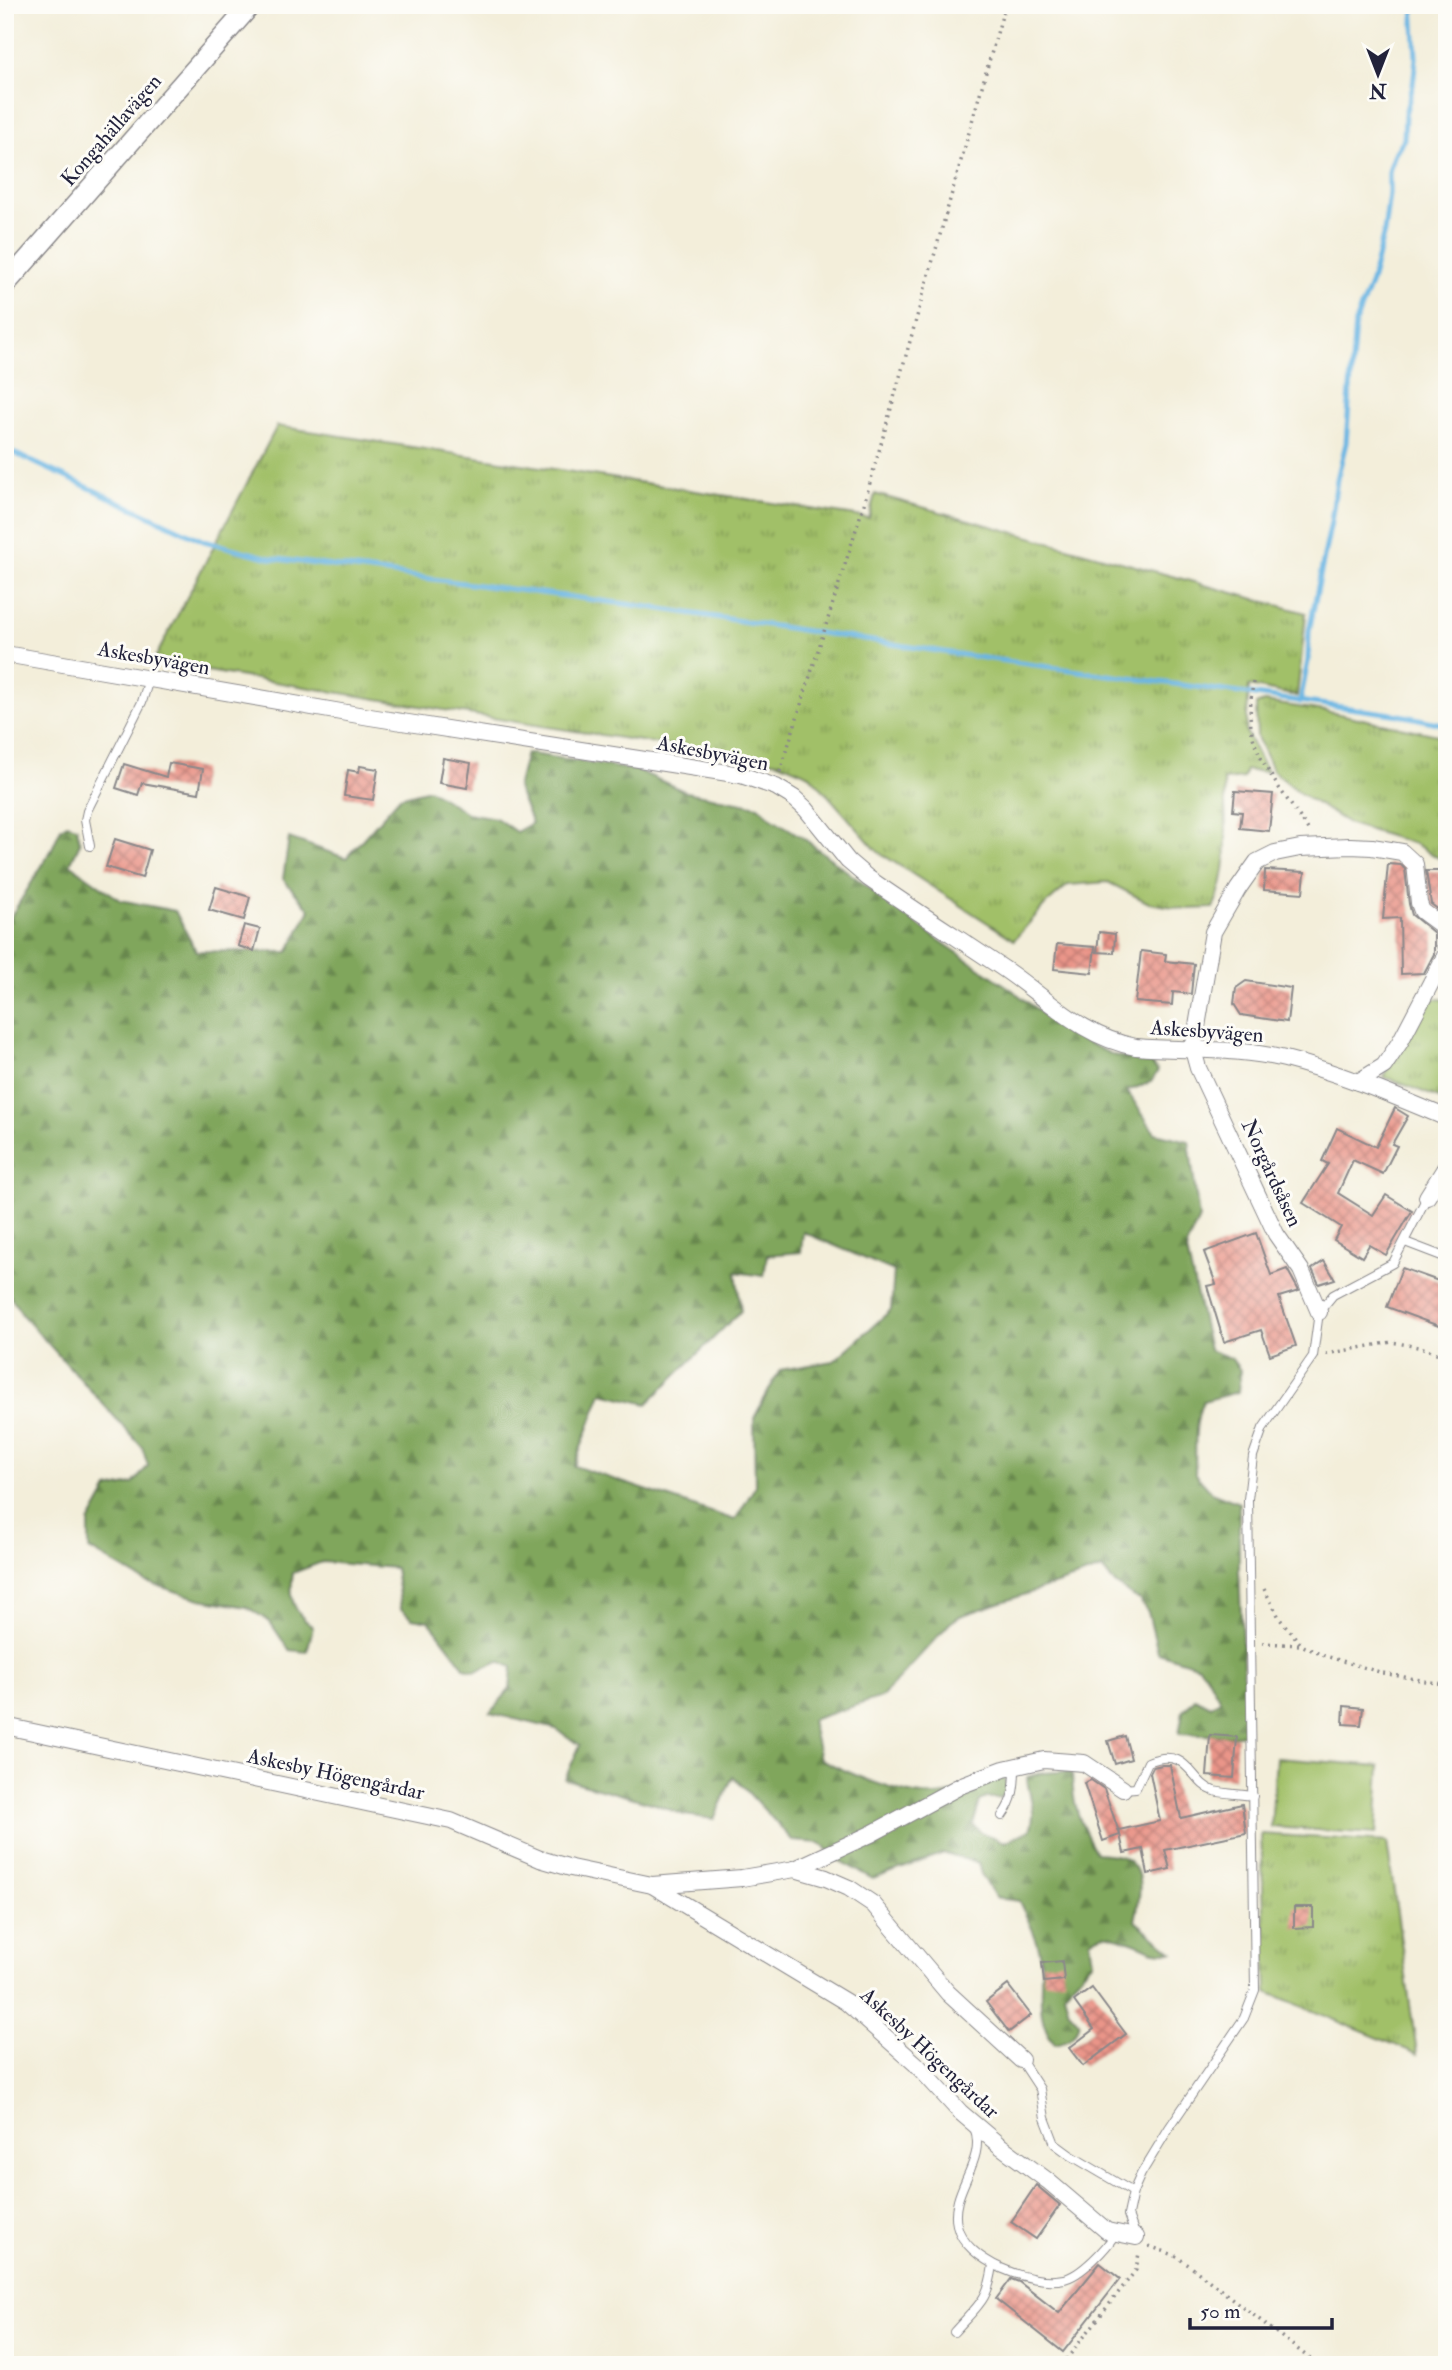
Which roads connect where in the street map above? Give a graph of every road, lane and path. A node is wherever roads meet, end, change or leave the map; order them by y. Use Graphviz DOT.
graph roads {
  1 [pos="251,5"];
  2 [pos="1005,5"];
  3 [pos="5,285"];
  4 [pos="5,654"];
  5 [pos="149,678"];
  6 [pos="1253,682"];
  7 [pos="776,787"];
  8 [pos="90,846"];
  9 [pos="1319,847"];
  10 [pos="1193,1050"];
  11 [pos="1358,1082"];
  12 [pos="1447,1118"];
  13 [pos="1447,1165"];
  14 [pos="1427,1198"];
  15 [pos="1405,1242"];
  16 [pos="1447,1258"];
  17 [pos="1319,1311"];
  18 [pos="1313,1356"];
  19 [pos="1447,1357"];
  20 [pos="1249,1572"];
  21 [pos="1251,1644"];
  22 [pos="1301,1645"];
  23 [pos="1447,1685"];
  24 [pos="5,1727"];
  25 [pos="1016,1766"];
  26 [pos="1123,1789"];
  27 [pos="1254,1796"];
  28 [pos="1002,1816"];
  29 [pos="796,1869"];
  30 [pos="652,1885"];
  31 [pos="1021,2060"];
  32 [pos="972,2121"];
  33 [pos="1133,2192"];
  34 [pos="1115,2234"];
  35 [pos="1136,2237"];
  36 [pos="993,2264"];
  37 [pos="954,2332"];
  38 [pos="1062,2365"];
  39 [pos="1318,2365"];
  1 -- 3 [label="street, Kongahällavägen"];
  2 -- 7 [label="path"];
  4 -- 5 [label="street, Askesbyvägen"];
  5 -- 7 [label="street, Askesbyvägen"];
  5 -- 8 [label="lane"];
  6 -- 9 [label="path"];
  7 -- 10 [label="street, Askesbyvägen"];
  9 -- 10 [label="street"];
  9 -- 11 [label="street"];
  10 -- 11 [label="street, Askesbyvägen"];
  10 -- 17 [label="street, Norgårdsåsen"];
  11 -- 12 [label="street, Askesbyvägen"];
  13 -- 14 [label="street"];
  14 -- 15 [label="lane"];
  15 -- 16 [label="lane"];
  15 -- 17 [label="lane"];
  17 -- 18 [label="lane"];
  18 -- 19 [label="path"];
  18 -- 20 [label="lane"];
  20 -- 21 [label="lane"];
  20 -- 22 [label="path"];
  21 -- 22 [label="path"];
  21 -- 27 [label="lane"];
  22 -- 23 [label="path"];
  24 -- 30 [label="street, Askesby Högengårdar"];
  25 -- 26 [label="street, Askesby Högengårdar"];
  25 -- 28 [label="lane"];
  25 -- 29 [label="street, Askesby Högengårdar"];
  26 -- 27 [label="lane"];
  27 -- 33 [label="lane"];
  29 -- 30 [label="street, Askesby Högengårdar"];
  29 -- 31 [label="street, Askesby Högengårdar"];
  30 -- 32 [label="street, Askesby Högengårdar"];
  31 -- 33 [label="lane"];
  32 -- 34 [label="street, Askesby Högengårdar"];
  32 -- 36 [label="lane"];
  33 -- 35 [label="lane"];
  34 -- 35 [label="street, Askesby Högengårdar"];
  34 -- 36 [label="lane"];
  35 -- 38 [label="path"];
  35 -- 39 [label="path"];
  36 -- 37 [label="lane"];
}
